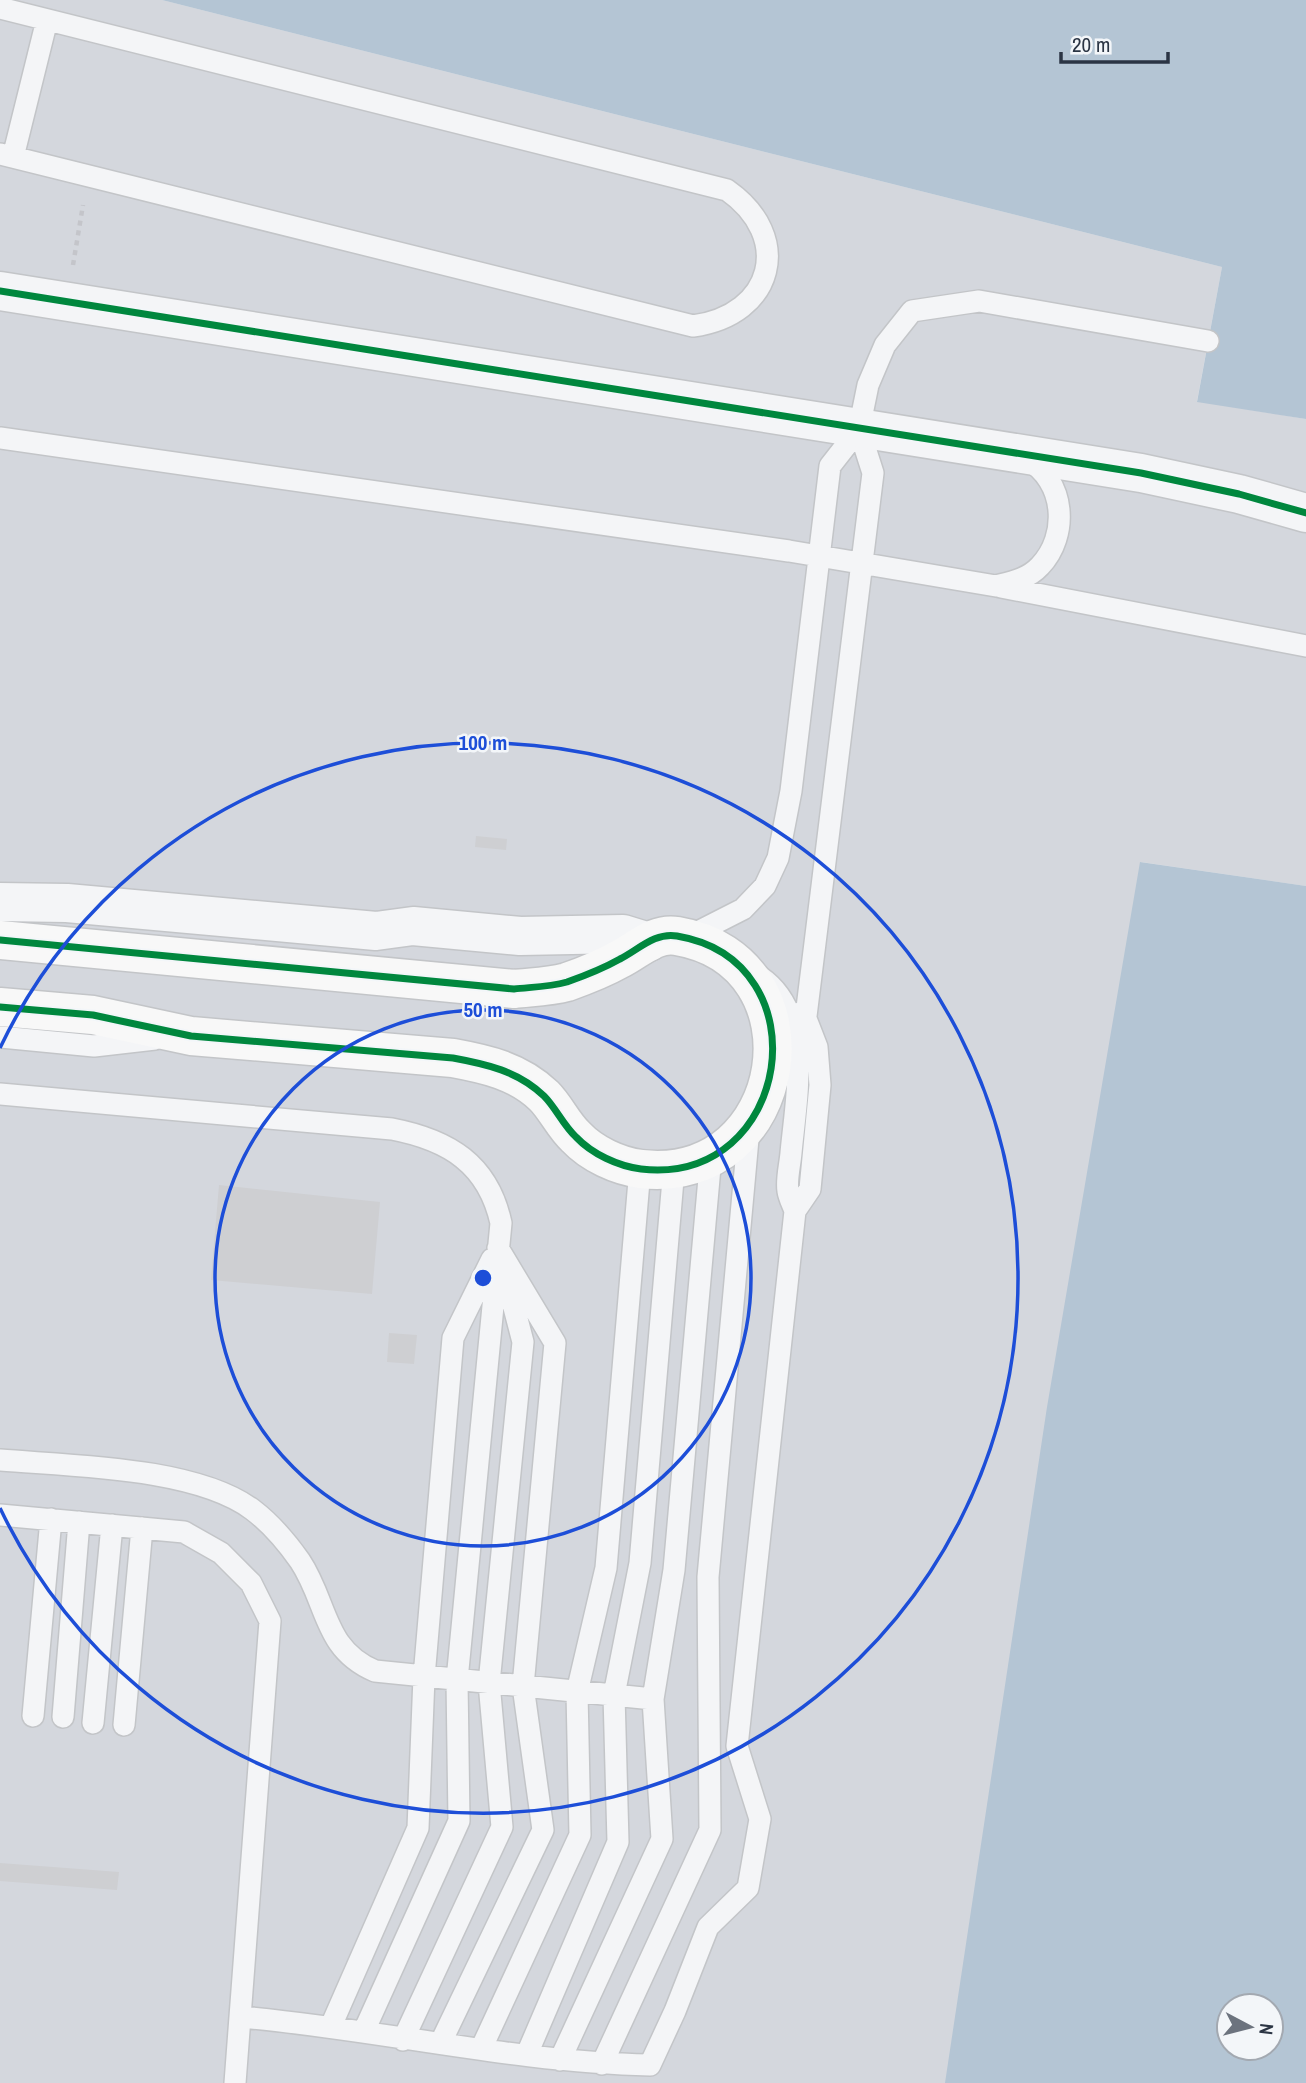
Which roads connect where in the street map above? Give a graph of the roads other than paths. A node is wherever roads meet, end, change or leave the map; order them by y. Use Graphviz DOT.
graph roads {
  1 [pos="0,8"];
  2 [pos="47,20"];
  3 [pos="6,156"];
  4 [pos="0,292"];
  5 [pos="1208,341"];
  6 [pos="859,429"];
  7 [pos="0,438"];
  8 [pos="1013,452"];
  9 [pos="1306,513"];
  10 [pos="819,556"];
  11 [pos="861,564"];
  12 [pos="996,586"];
  13 [pos="1306,646"];
  14 [pos="0,878"];
  15 [pos="0,902"];
  16 [pos="413,926"];
  17 [pos="0,940"];
  18 [pos="667,940"];
  19 [pos="751,973"];
  20 [pos="0,1007"];
  21 [pos="806,1016"];
  22 [pos="191,1036"];
  23 [pos="0,1037"];
  24 [pos="784,1054"];
  25 [pos="0,1094"];
  26 [pos="750,1125"];
  27 [pos="712,1156"];
  28 [pos="657,1168"];
  29 [pos="795,1211"];
  30 [pos="498,1248"];
  31 [pos="0,1460"];
  32 [pos="0,1515"];
  33 [pos="51,1519"];
  34 [pos="79,1522"];
  35 [pos="112,1525"];
  36 [pos="142,1528"];
  37 [pos="424,1677"];
  38 [pos="457,1680"];
  39 [pos="489,1683"];
  40 [pos="523,1686"];
  41 [pos="577,1692"];
  42 [pos="614,1695"];
  43 [pos="653,1699"];
  44 [pos="33,1716"];
  45 [pos="63,1717"];
  46 [pos="93,1723"];
  47 [pos="124,1725"];
  48 [pos="241,2017"];
  49 [pos="331,2026"];
  50 [pos="364,2031"];
  51 [pos="403,2040"];
  52 [pos="441,2042"];
  53 [pos="482,2047"];
  54 [pos="527,2054"];
  55 [pos="560,2060"];
  56 [pos="603,2064"];
  57 [pos="235,2083"];
  1 -- 2 [label="lane"];
  2 -- 3 [label="lane"];
  2 -- 3 [label="lane"];
  4 -- 6 [label="street"];
  5 -- 6 [label="lane"];
  6 -- 8 [label="street"];
  6 -- 10 [label="lane"];
  6 -- 11 [label="lane"];
  7 -- 10 [label="lane"];
  8 -- 9 [label="street"];
  8 -- 12 [label="lane"];
  10 -- 11 [label="lane"];
  10 -- 18 [label="lane"];
  11 -- 12 [label="lane"];
  11 -- 21 [label="lane"];
  12 -- 13 [label="lane"];
  14 -- 16 [label="street"];
  15 -- 16 [label="street"];
  16 -- 18 [label="street"];
  17 -- 18 [label="street"];
  18 -- 19 [label="street"];
  19 -- 21 [label="lane"];
  19 -- 24 [label="street"];
  20 -- 22 [label="street"];
  21 -- 24 [label="lane"];
  21 -- 29 [label="lane"];
  22 -- 23 [label="lane"];
  22 -- 28 [label="street"];
  24 -- 26 [label="street"];
  24 -- 29 [label="lane"];
  25 -- 30 [label="lane"];
  26 -- 27 [label="street"];
  26 -- 56 [label="lane"];
  27 -- 28 [label="street"];
  27 -- 43 [label="lane"];
  28 -- 41 [label="lane"];
  28 -- 42 [label="lane"];
  29 -- 56 [label="lane"];
  30 -- 37 [label="lane"];
  30 -- 38 [label="lane"];
  30 -- 39 [label="lane"];
  30 -- 40 [label="lane"];
  31 -- 37 [label="lane"];
  32 -- 33 [label="lane"];
  33 -- 34 [label="lane"];
  33 -- 44 [label="lane"];
  34 -- 35 [label="lane"];
  34 -- 45 [label="lane"];
  35 -- 36 [label="lane"];
  35 -- 46 [label="lane"];
  36 -- 47 [label="lane"];
  36 -- 48 [label="lane"];
  37 -- 38 [label="lane"];
  37 -- 49 [label="lane"];
  38 -- 39 [label="lane"];
  38 -- 50 [label="lane"];
  39 -- 40 [label="lane"];
  39 -- 51 [label="lane"];
  40 -- 41 [label="lane"];
  40 -- 52 [label="lane"];
  41 -- 42 [label="lane"];
  41 -- 53 [label="lane"];
  42 -- 43 [label="lane"];
  42 -- 54 [label="lane"];
  43 -- 55 [label="lane"];
  48 -- 49 [label="lane"];
  48 -- 57 [label="lane"];
  49 -- 50 [label="lane"];
  50 -- 51 [label="lane"];
  51 -- 52 [label="lane"];
  52 -- 53 [label="lane"];
  53 -- 54 [label="lane"];
  54 -- 55 [label="lane"];
  55 -- 56 [label="lane"];
}
